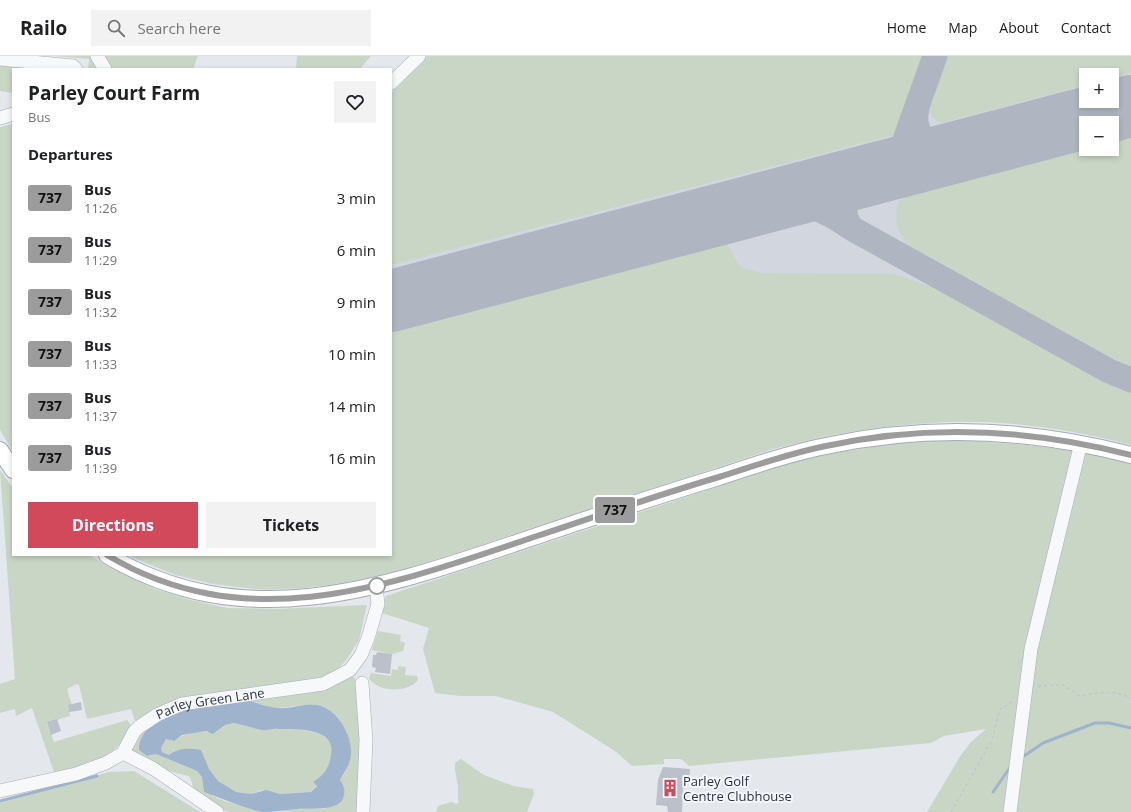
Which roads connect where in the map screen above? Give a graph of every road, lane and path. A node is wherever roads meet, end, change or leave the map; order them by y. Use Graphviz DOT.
graph roads {
  1 [pos="97,56"];
  2 [pos="419,56"];
  3 [pos="0,59"];
  4 [pos="75,68"];
  5 [pos="104,68"];
  6 [pos="392,82"];
  7 [pos="0,112"];
  8 [pos="12,114"];
  9 [pos="12,114"];
  10 [pos="0,118"];
  11 [pos="1081,443"];
  12 [pos="0,450"];
  13 [pos="1131,455"];
  14 [pos="12,468"];
  15 [pos="109,556"];
  16 [pos="376,586"];
  17 [pos="362,683"];
  18 [pos="123,753"];
  19 [pos="0,791"];
  20 [pos="217,812"];
  21 [pos="364,812"];
  22 [pos="1010,812"];
  1 -- 5 [label="street"];
  2 -- 6 [label="street"];
  3 -- 4 [label="street"];
  7 -- 8 [label="street"];
  9 -- 10 [label="street"];
  11 -- 13 [label="main road"];
  11 -- 16 [label="main road"];
  11 -- 22 [label="street"];
  12 -- 14 [label="main road"];
  15 -- 16 [label="main road"];
  16 -- 18 [label="street, Parley Green Lane"];
  17 -- 21 [label="street"];
  18 -- 19 [label="street"];
  18 -- 20 [label="street"];
}
